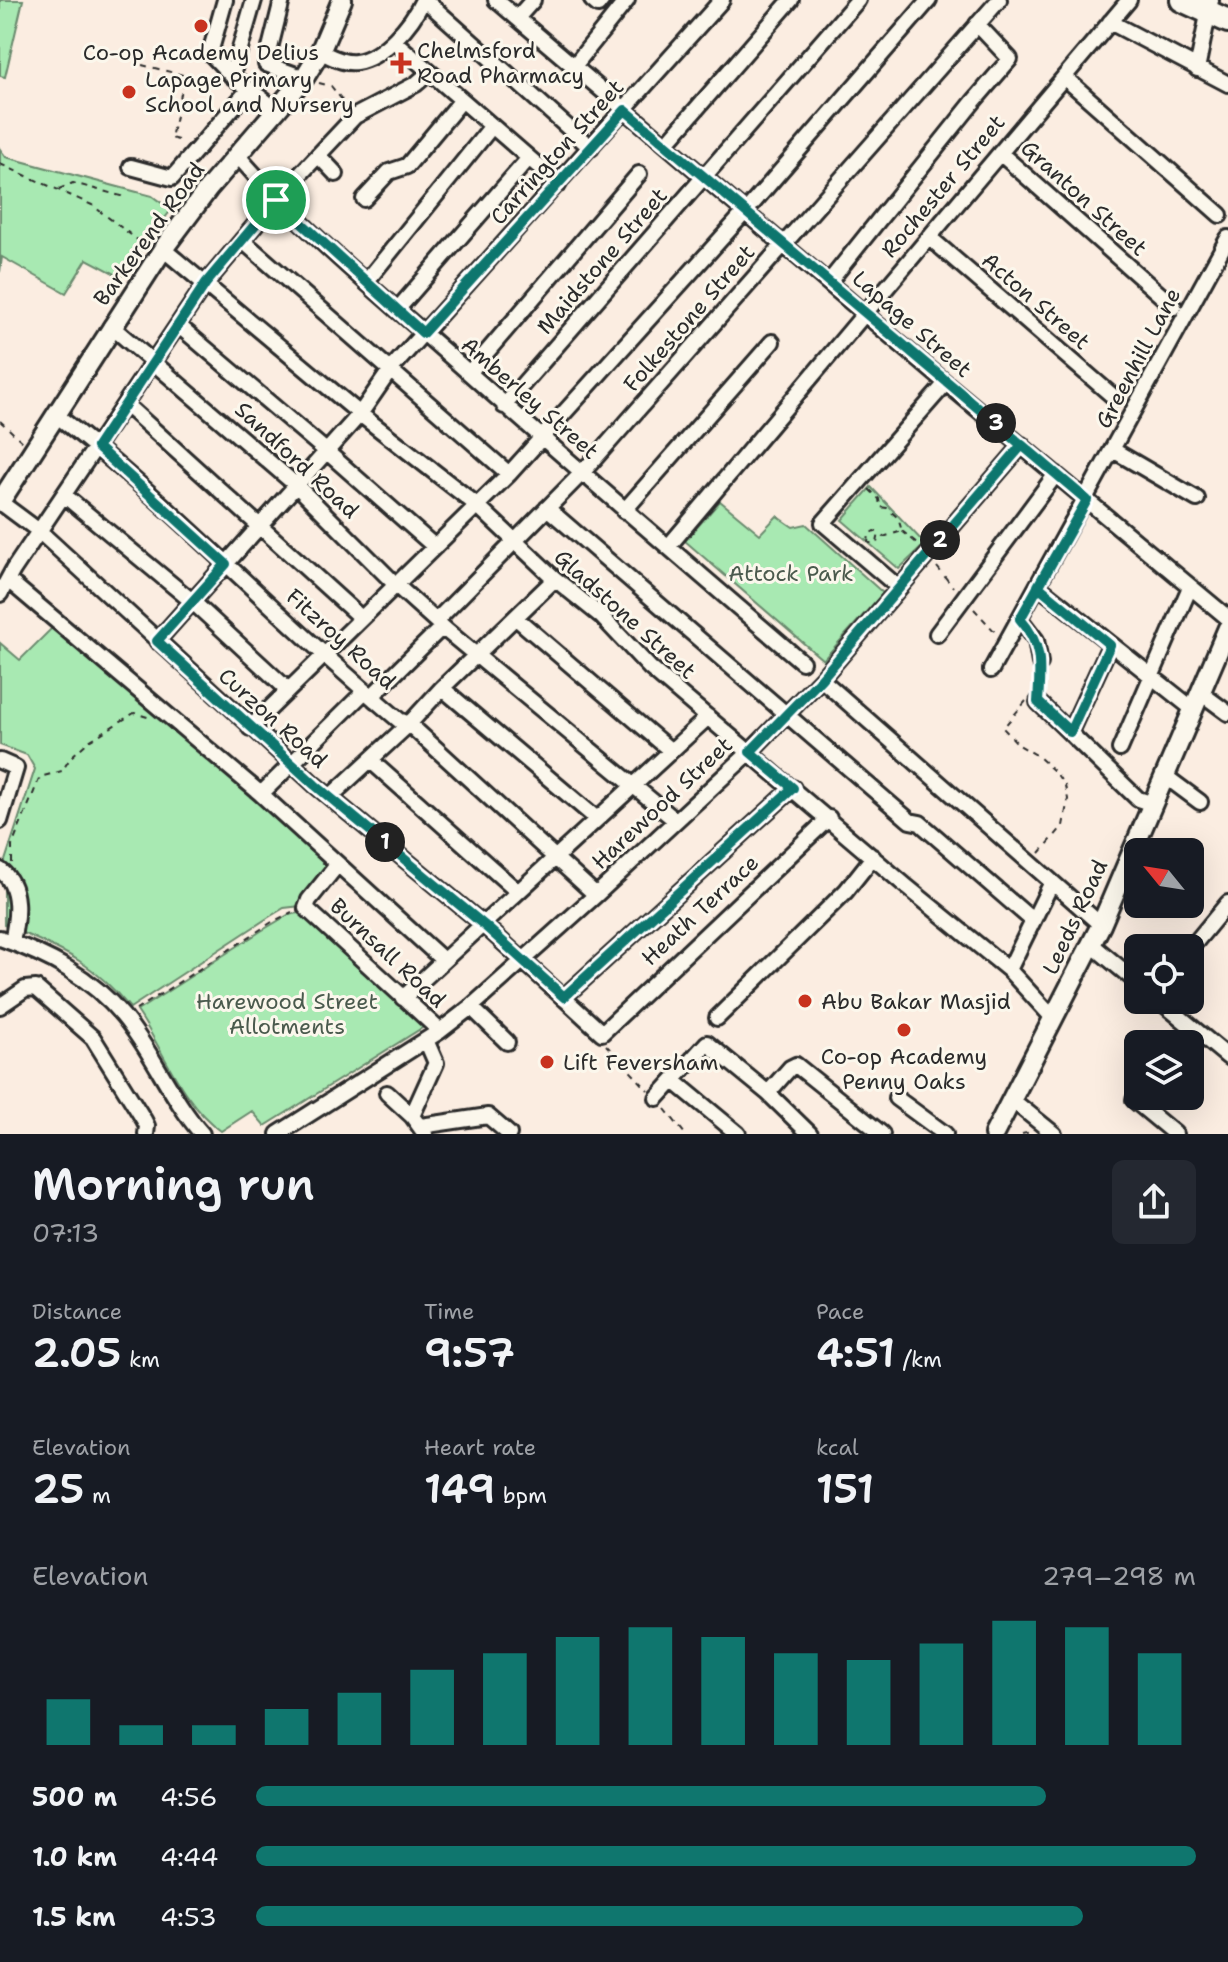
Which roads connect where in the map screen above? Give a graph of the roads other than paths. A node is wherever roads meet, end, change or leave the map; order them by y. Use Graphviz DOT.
graph roads {
  1 [pos="225,0"];
  2 [pos="254,0"];
  3 [pos="282,0"];
  4 [pos="342,0"];
  5 [pos="424,0"];
  6 [pos="496,0"];
  7 [pos="533,0"];
  8 [pos="592,0"];
  9 [pos="602,0"];
  10 [pos="627,0"];
  11 [pos="722,0"];
  12 [pos="791,0"];
  13 [pos="858,0"];
  14 [pos="929,0"];
  15 [pos="999,0"];
  16 [pos="1129,0"];
  17 [pos="1182,0"];
  18 [pos="1216,11"];
  19 [pos="517,18"];
  20 [pos="1110,22"];
  21 [pos="977,24"];
  22 [pos="394,41"];
  23 [pos="320,52"];
  24 [pos="574,66"];
  25 [pos="1197,69"];
  26 [pos="430,72"];
  27 [pos="232,76"];
  28 [pos="1064,77"];
  29 [pos="304,78"];
  30 [pos="1228,84"];
  31 [pos="249,89"];
  32 [pos="462,100"];
  33 [pos="625,110"];
  34 [pos="278,111"];
  35 [pos="492,126"];
  36 [pos="666,144"];
  37 [pos="591,148"];
  38 [pos="1000,153"];
  39 [pos="318,155"];
  40 [pos="238,156"];
  41 [pos="529,158"];
  42 [pos="131,167"];
  43 [pos="336,174"];
  44 [pos="639,174"];
  45 [pos="705,177"];
  46 [pos="559,184"];
  47 [pos="364,199"];
  48 [pos="276,200"];
  49 [pos="746,211"];
  50 [pos="1220,215"];
  51 [pos="929,237"];
  52 [pos="1228,238"];
  53 [pos="242,240"];
  54 [pos="784,244"];
  55 [pos="161,252"];
  56 [pos="366,282"];
  57 [pos="829,282"];
  58 [pos="206,283"];
  59 [pos="1174,307"];
  60 [pos="397,310"];
  61 [pos="866,313"];
  62 [pos="178,325"];
  63 [pos="111,326"];
  64 [pos="423,333"];
  65 [pos="772,342"];
  66 [pos="155,362"];
  67 [pos="391,369"];
  68 [pos="469,373"];
  69 [pos="946,383"];
  70 [pos="1115,398"];
  71 [pos="125,404"];
  72 [pos="504,406"];
  73 [pos="360,414"];
  74 [pos="56,415"];
  75 [pos="542,439"];
  76 [pos="1022,445"];
  77 [pos="97,447"];
  78 [pos="1113,450"];
  79 [pos="326,451"];
  80 [pos="582,473"];
  81 [pos="509,474"];
  82 [pos="1056,474"];
  83 [pos="297,486"];
  84 [pos="64,495"];
  85 [pos="1197,499"];
  86 [pos="1087,500"];
  87 [pos="0,502"];
  88 [pos="478,506"];
  89 [pos="547,508"];
  90 [pos="624,511"];
  91 [pos="260,526"];
  92 [pos="39,531"];
  93 [pos="517,543"];
  94 [pos="435,547"];
  95 [pos="668,547"];
  96 [pos="226,564"];
  97 [pos="555,579"];
  98 [pos="8,580"];
  99 [pos="396,585"];
  100 [pos="1038,586"];
  101 [pos="898,587"];
  102 [pos="1190,587"];
  103 [pos="0,594"];
  104 [pos="193,602"];
  105 [pos="361,618"];
  106 [pos="516,618"];
  107 [pos="1228,618"];
  108 [pos="1016,626"];
  109 [pos="440,628"];
  110 [pos="1228,628"];
  111 [pos="937,634"];
  112 [pos="157,641"];
  113 [pos="1110,645"];
  114 [pos="323,655"];
  115 [pos="476,656"];
  116 [pos="802,662"];
  117 [pos="1040,663"];
  118 [pos="991,670"];
  119 [pos="821,679"];
  120 [pos="1159,682"];
  121 [pos="442,688"];
  122 [pos="287,689"];
  123 [pos="365,691"];
  124 [pos="1038,702"];
  125 [pos="1198,702"];
  126 [pos="1228,713"];
  127 [pos="786,715"];
  128 [pos="708,717"];
  129 [pos="409,724"];
  130 [pos="250,728"];
  131 [pos="1070,732"];
  132 [pos="1120,749"];
  133 [pos="671,751"];
  134 [pos="750,752"];
  135 [pos="370,760"];
  136 [pos="0,761"];
  137 [pos="290,764"];
  138 [pos="1165,776"];
  139 [pos="634,784"];
  140 [pos="793,788"];
  141 [pos="261,794"];
  142 [pos="330,797"];
  143 [pos="1200,802"];
  144 [pos="1153,804"];
  145 [pos="829,818"];
  146 [pos="597,819"];
  147 [pos="675,820"];
  148 [pos="0,821"];
  149 [pos="873,857"];
  150 [pos="555,858"];
  151 [pos="338,864"];
  152 [pos="0,870"];
  153 [pos="1051,884"];
  154 [pos="518,892"];
  155 [pos="596,895"];
  156 [pos="1228,903"];
  157 [pos="1032,920"];
  158 [pos="484,925"];
  159 [pos="1101,925"];
  160 [pos="1202,934"];
  161 [pos="6,940"];
  162 [pos="1091,944"];
  163 [pos="522,959"];
  164 [pos="443,960"];
  165 [pos="1009,970"];
  166 [pos="1124,971"];
  167 [pos="564,997"];
  168 [pos="403,998"];
  169 [pos="0,1006"];
  170 [pos="471,1007"];
  171 [pos="1176,1014"];
  172 [pos="717,1018"];
  173 [pos="1053,1018"];
  174 [pos="440,1031"];
  175 [pos="602,1033"];
  176 [pos="426,1040"];
  177 [pos="507,1042"];
  178 [pos="1228,1057"];
  179 [pos="674,1081"];
  180 [pos="387,1093"];
  181 [pos="768,1093"];
  182 [pos="657,1098"];
  183 [pos="896,1098"];
  184 [pos="1012,1100"];
  185 [pos="1146,1110"];
  186 [pos="420,1125"];
  187 [pos="146,1134"];
  188 [pos="202,1134"];
  189 [pos="278,1134"];
  190 [pos="509,1134"];
  191 [pos="738,1134"];
  192 [pos="810,1134"];
  193 [pos="882,1134"];
  194 [pos="945,1134"];
  195 [pos="994,1134"];
  196 [pos="1054,1134"];
  197 [pos="1175,1134"];
  1 -- 27 [label="street"];
  2 -- 27 [label="street"];
  3 -- 29 [label="street"];
  4 -- 23 [label="main road, Barkerend Road"];
  5 -- 22 [label="street"];
  5 -- 37 [label="street"];
  6 -- 19 [label="street, Lapage Street"];
  7 -- 19 [label="street"];
  8 -- 9 [label="street"];
  10 -- 24 [label="street"];
  11 -- 33 [label="street, Carrington Street"];
  12 -- 36 [label="street"];
  13 -- 45 [label="street, Maidstone Street"];
  14 -- 49 [label="street"];
  15 -- 21 [label="street, Folkestone Street"];
  16 -- 20 [label="street, Rochester Street"];
  17 -- 18 [label="highway"];
  18 -- 25 [label="street"];
  19 -- 24 [label="street, Lapage Street"];
  20 -- 25 [label="street"];
  20 -- 28 [label="street, Rochester Street"];
  21 -- 54 [label="street, Folkestone Street"];
  21 -- 57 [label="street"];
  22 -- 23 [label="street"];
  22 -- 26 [label="street"];
  23 -- 29 [label="main road, Barkerend Road"];
  24 -- 33 [label="street, Lapage Street"];
  25 -- 30 [label="street"];
  26 -- 32 [label="street"];
  26 -- 39 [label="street"];
  27 -- 31 [label="street"];
  28 -- 38 [label="street, Rochester Street"];
  28 -- 50 [label="street"];
  29 -- 34 [label="main road, Barkerend Road"];
  31 -- 34 [label="street"];
  31 -- 42 [label="street"];
  32 -- 35 [label="street"];
  32 -- 47 [label="street"];
  33 -- 36 [label="street, Lapage Street"];
  33 -- 37 [label="street, Carrington Street"];
  34 -- 40 [label="main road, Barkerend Road"];
  35 -- 41 [label="street"];
  35 -- 56 [label="street"];
  36 -- 45 [label="street, Lapage Street"];
  37 -- 46 [label="street, Carrington Street"];
  38 -- 51 [label="street, Rochester Street"];
  38 -- 59 [label="street, Granton Street"];
  39 -- 43 [label="street"];
  39 -- 48 [label="street"];
  40 -- 48 [label="street, Amberley Street"];
  40 -- 55 [label="main road, Barkerend Road"];
  41 -- 46 [label="street"];
  41 -- 60 [label="street"];
  44 -- 68 [label="street"];
  45 -- 49 [label="street, Lapage Street"];
  45 -- 72 [label="street, Maidstone Street"];
  46 -- 64 [label="street, Carrington Street"];
  48 -- 53 [label="street"];
  48 -- 56 [label="street, Amberley Street"];
  49 -- 54 [label="street, Lapage Street"];
  49 -- 75 [label="street"];
  51 -- 61 [label="street, Rochester Street"];
  51 -- 70 [label="street, Acton Street"];
  52 -- 78 [label="street, Greenhill Lane"];
  53 -- 58 [label="street"];
  53 -- 67 [label="street"];
  54 -- 57 [label="street, Lapage Street"];
  54 -- 80 [label="street, Folkestone Street"];
  55 -- 58 [label="street, Gladstone Street"];
  55 -- 63 [label="main road, Barkerend Road"];
  56 -- 60 [label="street, Amberley Street"];
  57 -- 61 [label="street, Lapage Street"];
  58 -- 62 [label="street"];
  58 -- 73 [label="street, Gladstone Street"];
  60 -- 64 [label="street, Amberley Street"];
  61 -- 69 [label="street, Lapage Street"];
  61 -- 95 [label="street, Rochester Street"];
  62 -- 66 [label="street"];
  62 -- 79 [label="street"];
  63 -- 66 [label="street, Sandford Road"];
  63 -- 74 [label="main road, Barkerend Road"];
  64 -- 67 [label="street, Carrington Street"];
  64 -- 68 [label="street, Amberley Street"];
  65 -- 90 [label="street"];
  66 -- 71 [label="street"];
  66 -- 83 [label="street, Sandford Road"];
  67 -- 73 [label="street, Carrington Street"];
  67 -- 81 [label="street"];
  68 -- 72 [label="street, Amberley Street"];
  69 -- 76 [label="street, Lapage Street"];
  69 -- 101 [label="street"];
  71 -- 77 [label="street"];
  71 -- 91 [label="street"];
  72 -- 75 [label="street, Amberley Street"];
  73 -- 79 [label="street, Carrington Street"];
  73 -- 88 [label="street, Gladstone Street"];
  74 -- 77 [label="street, Fitzroy Road"];
  74 -- 87 [label="main road, Barkerend Road"];
  75 -- 80 [label="street, Amberley Street"];
  75 -- 81 [label="street"];
  76 -- 82 [label="street, Lapage Street"];
  76 -- 101 [label="street, Harewood Street"];
  77 -- 84 [label="street"];
  77 -- 96 [label="street, Fitzroy Road"];
  78 -- 85 [label="street"];
  78 -- 86 [label="street, Greenhill Lane"];
  79 -- 83 [label="street, Carrington Street"];
  79 -- 94 [label="street"];
  80 -- 89 [label="street, Folkestone Street"];
  80 -- 90 [label="street, Amberley Street"];
  81 -- 88 [label="street"];
  82 -- 86 [label="street, Lapage Street"];
  82 -- 111 [label="street"];
  83 -- 91 [label="street, Carrington Street"];
  83 -- 99 [label="street, Sandford Road"];
  84 -- 92 [label="street"];
  84 -- 104 [label="street"];
  86 -- 100 [label="street, Greenhill Lane"];
  86 -- 102 [label="street, Lapage Street"];
  87 -- 92 [label="street, Curzon Road"];
  88 -- 93 [label="street, Gladstone Street"];
  88 -- 94 [label="street"];
  89 -- 93 [label="street, Folkestone Street"];
  89 -- 127 [label="street"];
  90 -- 95 [label="street, Amberley Street"];
  91 -- 96 [label="street, Carrington Street"];
  91 -- 105 [label="street"];
  92 -- 98 [label="street"];
  92 -- 112 [label="street, Curzon Road"];
  93 -- 97 [label="street, Gladstone Street"];
  93 -- 109 [label="street, Folkestone Street"];
  94 -- 99 [label="street"];
  95 -- 116 [label="street, Amberley Street"];
  96 -- 104 [label="street, Carrington Street"];
  96 -- 114 [label="street, Fitzroy Road"];
  97 -- 106 [label="street"];
  97 -- 128 [label="street, Gladstone Street"];
  98 -- 103 [label="street"];
  98 -- 141 [label="street"];
  99 -- 105 [label="street"];
  99 -- 109 [label="street, Sandford Road"];
  100 -- 108 [label="street, Greenhill Lane"];
  100 -- 113 [label="street"];
  101 -- 119 [label="street, Harewood Street"];
  102 -- 107 [label="street, Lapage Street"];
  102 -- 120 [label="street"];
  104 -- 112 [label="street, Carrington Street"];
  104 -- 122 [label="street"];
  105 -- 114 [label="street"];
  106 -- 115 [label="street"];
  106 -- 133 [label="street"];
  108 -- 117 [label="street"];
  108 -- 118 [label="street"];
  109 -- 115 [label="street, Sandford Road"];
  109 -- 123 [label="street, Folkestone Street"];
  110 -- 125 [label="main road, Leeds Road"];
  112 -- 130 [label="street, Curzon Road"];
  113 -- 120 [label="street"];
  113 -- 131 [label="street"];
  114 -- 122 [label="street"];
  114 -- 123 [label="street, Fitzroy Road"];
  115 -- 121 [label="street"];
  115 -- 139 [label="street, Sandford Road"];
  119 -- 127 [label="street, Harewood Street"];
  119 -- 153 [label="street"];
  120 -- 125 [label="street"];
  120 -- 132 [label="street"];
  121 -- 129 [label="street"];
  121 -- 146 [label="street"];
  122 -- 130 [label="street"];
  123 -- 129 [label="street, Fitzroy Road"];
  123 -- 137 [label="street, Folkestone Street"];
  124 -- 131 [label="street"];
  125 -- 126 [label="street"];
  125 -- 138 [label="main road, Leeds Road"];
  127 -- 134 [label="street, Harewood Street"];
  127 -- 157 [label="street"];
  128 -- 133 [label="street"];
  128 -- 134 [label="street, Gladstone Street"];
  129 -- 135 [label="street"];
  129 -- 150 [label="street, Fitzroy Road"];
  130 -- 137 [label="street, Curzon Road"];
  131 -- 144 [label="street"];
  133 -- 139 [label="street"];
  134 -- 140 [label="street, Gladstone Street"];
  134 -- 147 [label="street, Harewood Street"];
  135 -- 142 [label="street"];
  135 -- 154 [label="street"];
  136 -- 148 [label="street"];
  137 -- 141 [label="street, Folkestone Street"];
  137 -- 142 [label="street, Curzon Road"];
  138 -- 143 [label="street"];
  138 -- 144 [label="main road, Leeds Road"];
  139 -- 146 [label="street"];
  139 -- 147 [label="street, Sandford Road"];
  140 -- 145 [label="street, Gladstone Street"];
  140 -- 167 [label="street"];
  141 -- 151 [label="street"];
  142 -- 158 [label="street, Curzon Road"];
  144 -- 159 [label="main road, Leeds Road"];
  145 -- 149 [label="street, Gladstone Street"];
  145 -- 175 [label="street, Heath Terrace"];
  146 -- 150 [label="street"];
  147 -- 155 [label="street, Harewood Street"];
  149 -- 165 [label="street, Gladstone Street"];
  149 -- 172 [label="street"];
  150 -- 154 [label="street"];
  150 -- 155 [label="street, Fitzroy Road"];
  151 -- 164 [label="street"];
  151 -- 168 [label="street, Burnsall Road"];
  152 -- 161 [label="street"];
  153 -- 157 [label="street"];
  153 -- 159 [label="street"];
  154 -- 158 [label="street"];
  155 -- 163 [label="street, Harewood Street"];
  156 -- 160 [label="street"];
  157 -- 165 [label="street"];
  158 -- 163 [label="street, Curzon Road"];
  158 -- 164 [label="street"];
  159 -- 162 [label="main road, Leeds Road"];
  161 -- 188 [label="street"];
  162 -- 166 [label="street"];
  162 -- 173 [label="main road, Leeds Road"];
  163 -- 167 [label="street, Curzon Road"];
  163 -- 170 [label="street, Harewood Street"];
  164 -- 168 [label="street"];
  165 -- 173 [label="street, Gladstone Street"];
  167 -- 175 [label="street, Curzon Road"];
  168 -- 174 [label="street, Burnsall Road"];
  169 -- 187 [label="street"];
  170 -- 174 [label="street, Harewood Street"];
  170 -- 177 [label="street"];
  171 -- 178 [label="street"];
  173 -- 184 [label="main road, Leeds Road"];
  174 -- 176 [label="street, Harewood Street"];
  176 -- 186 [label="street"];
  176 -- 189 [label="street, Harewood Street"];
  179 -- 181 [label="street"];
  179 -- 182 [label="street"];
  179 -- 191 [label="street"];
  180 -- 186 [label="street"];
  181 -- 192 [label="street"];
  181 -- 193 [label="street"];
  183 -- 194 [label="street"];
  184 -- 195 [label="main road, Leeds Road"];
  184 -- 196 [label="street"];
  185 -- 197 [label="street"];
  186 -- 190 [label="street"];
}
